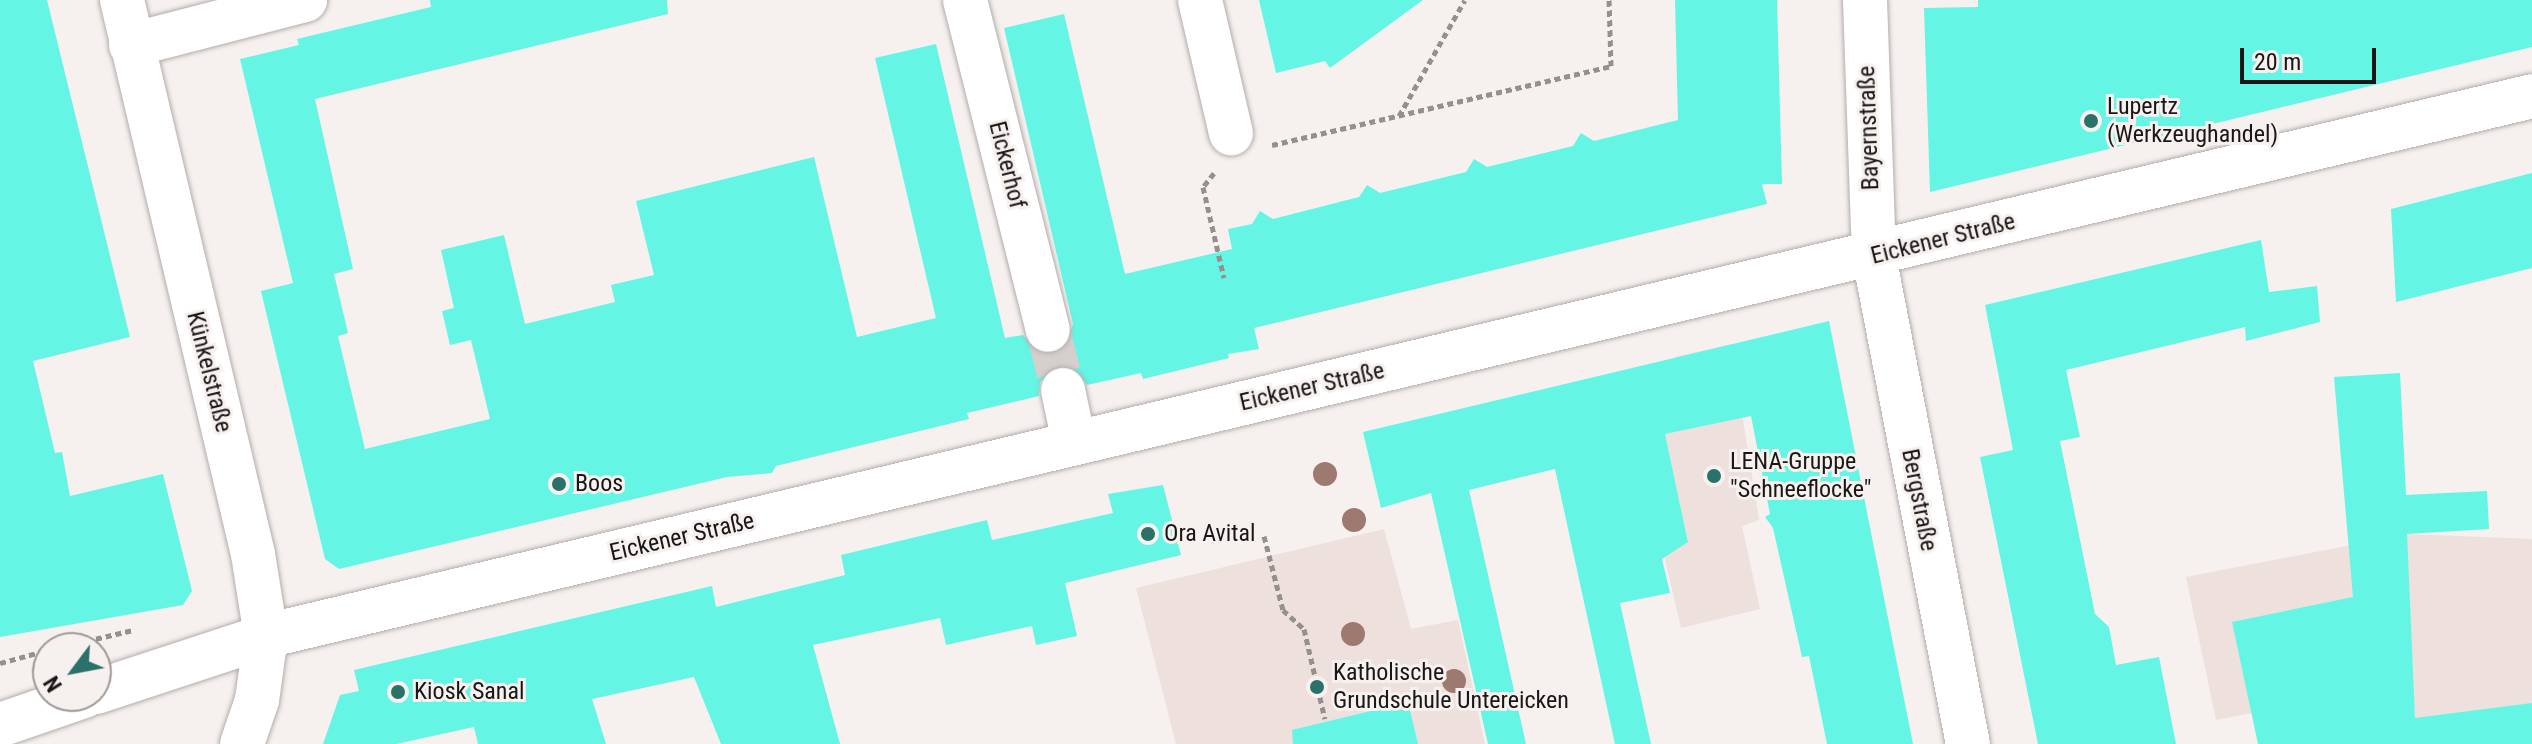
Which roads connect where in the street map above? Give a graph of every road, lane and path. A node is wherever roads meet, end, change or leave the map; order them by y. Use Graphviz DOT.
graph roads {
  1 [pos="122,0"];
  2 [pos="305,0"];
  3 [pos="965,0"];
  4 [pos="1200,0"];
  5 [pos="1465,0"];
  6 [pos="1609,0"];
  7 [pos="1865,0"];
  8 [pos="131,45"];
  9 [pos="2532,96"];
  10 [pos="1399,116"];
  11 [pos="1230,144"];
  12 [pos="1874,256"];
  13 [pos="1224,278"];
  14 [pos="1048,330"];
  15 [pos="1063,390"];
  16 [pos="1074,442"];
  17 [pos="1264,536"];
  18 [pos="266,636"];
  19 [pos="32,654"];
  20 [pos="0,663"];
  21 [pos="112,687"];
  22 [pos="38,712"];
  23 [pos="1325,719"];
  24 [pos="0,725"];
  25 [pos="242,744"];
  26 [pos="1968,744"];
  1 -- 8 [label="street, Künkelstraße"];
  2 -- 8 [label="street"];
  3 -- 14 [label="street, Eickerhof"];
  4 -- 11 [label="street"];
  5 -- 10 [label="path"];
  6 -- 10 [label="path"];
  7 -- 12 [label="street, Bayernstraße"];
  8 -- 18 [label="street, Künkelstraße"];
  9 -- 12 [label="street, Eickener Straße"];
  10 -- 11 [label="path"];
  11 -- 13 [label="path"];
  12 -- 16 [label="street, Eickener Straße"];
  12 -- 26 [label="street, Bergstraße"];
  15 -- 16 [label="street"];
  16 -- 18 [label="street, Eickener Straße"];
  17 -- 23 [label="path"];
  18 -- 21 [label="street, Eickener Straße"];
  18 -- 25 [label="street, Künkelstraße"];
  19 -- 20 [label="path"];
  22 -- 24 [label="street"];
}
